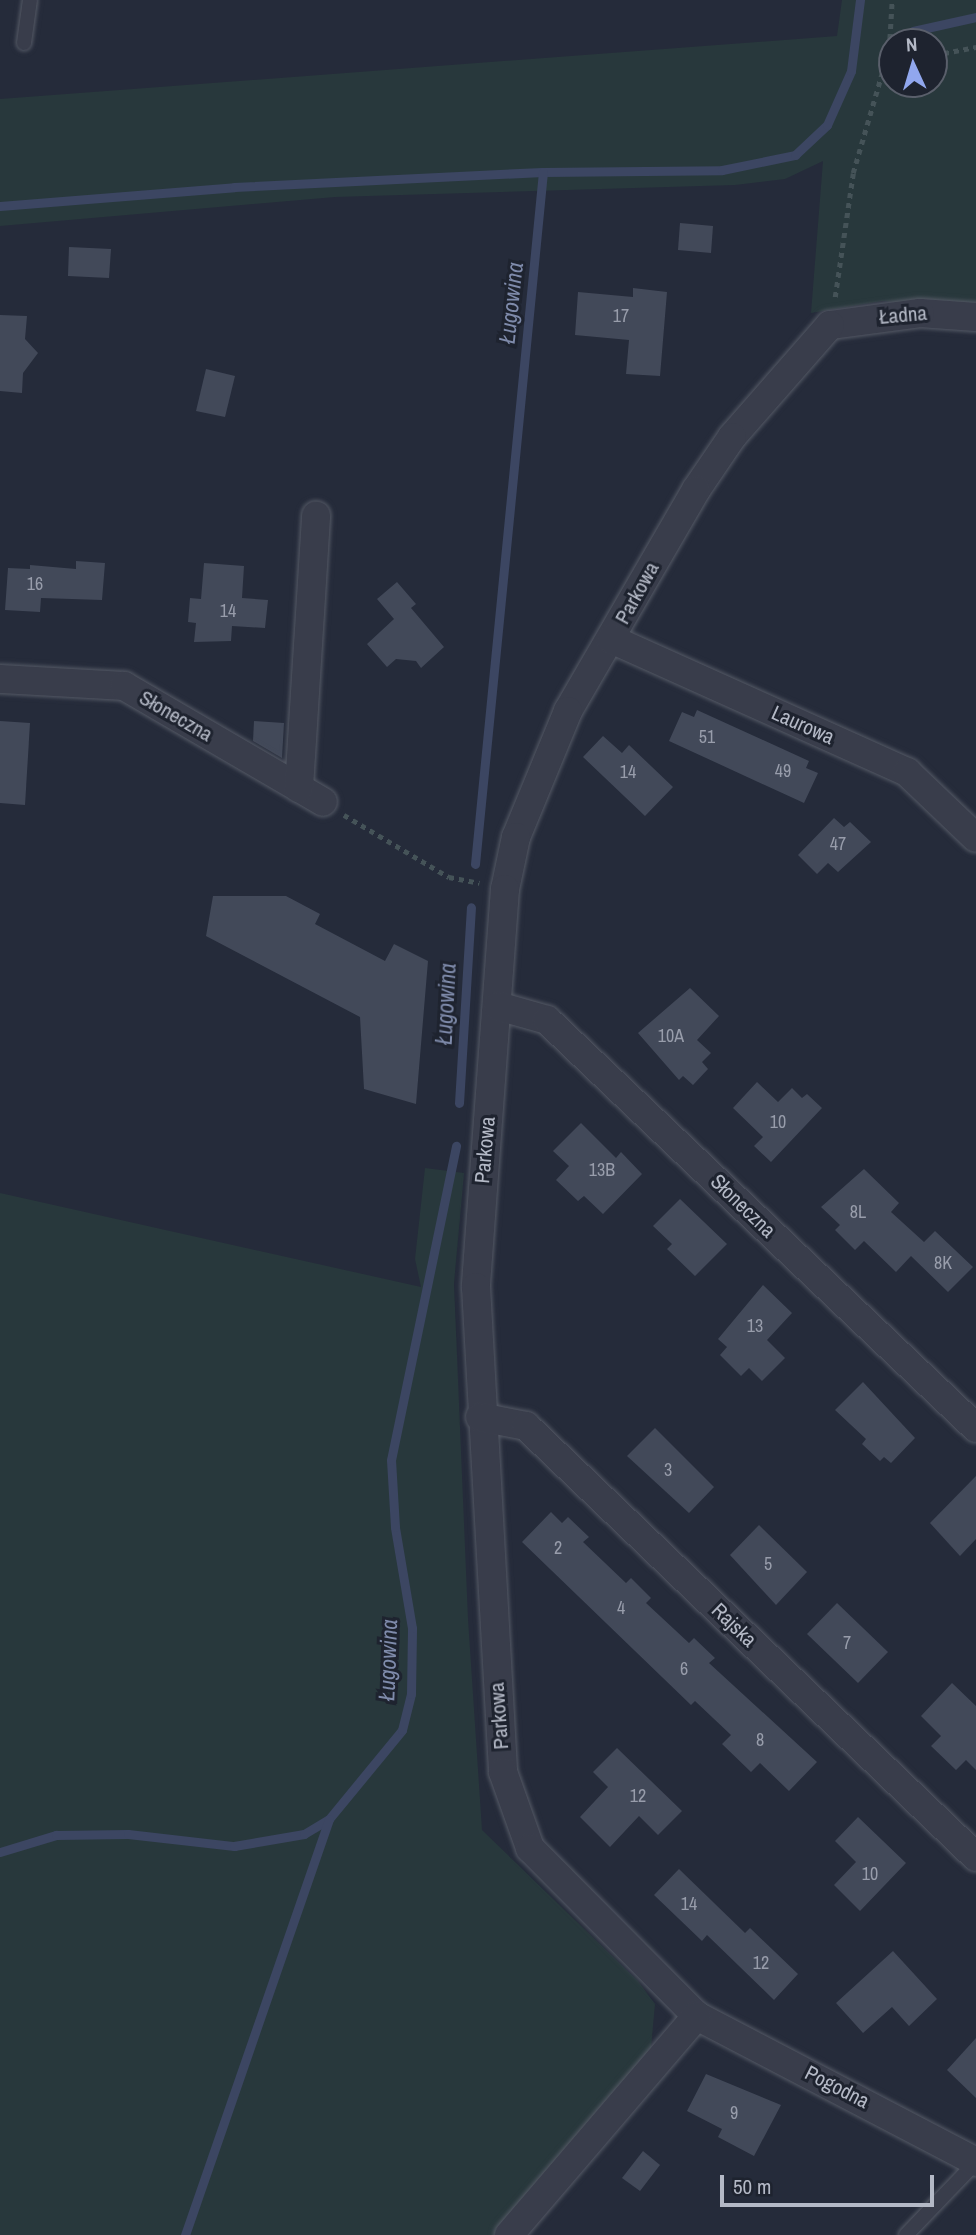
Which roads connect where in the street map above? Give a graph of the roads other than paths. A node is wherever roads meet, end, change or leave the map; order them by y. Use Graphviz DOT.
graph roads {
  1 [pos="30,0"];
  2 [pos="24,43"];
  3 [pos="976,317"];
  4 [pos="831,325"];
  5 [pos="316,516"];
  6 [pos="611,639"];
  7 [pos="0,679"];
  8 [pos="976,838"];
  9 [pos="498,1006"];
  10 [pos="480,1417"];
  11 [pos="976,1428"];
  12 [pos="976,1857"];
  13 [pos="696,2016"];
  14 [pos="976,2162"];
  15 [pos="509,2235"];
  16 [pos="906,2235"];
  1 -- 2 [label="lane"];
  3 -- 4 [label="street, Ładna"];
  4 -- 6 [label="street, Parkowa"];
  5 -- 7 [label="street, Słoneczna"];
  6 -- 8 [label="street, Laurowa"];
  6 -- 9 [label="street, Parkowa"];
  9 -- 10 [label="street, Parkowa"];
  9 -- 11 [label="street, Słoneczna"];
  10 -- 12 [label="street, Rajska"];
  10 -- 13 [label="street, Parkowa"];
  13 -- 14 [label="street, Pogodna"];
  13 -- 15 [label="street"];
  14 -- 16 [label="lane"];
}
